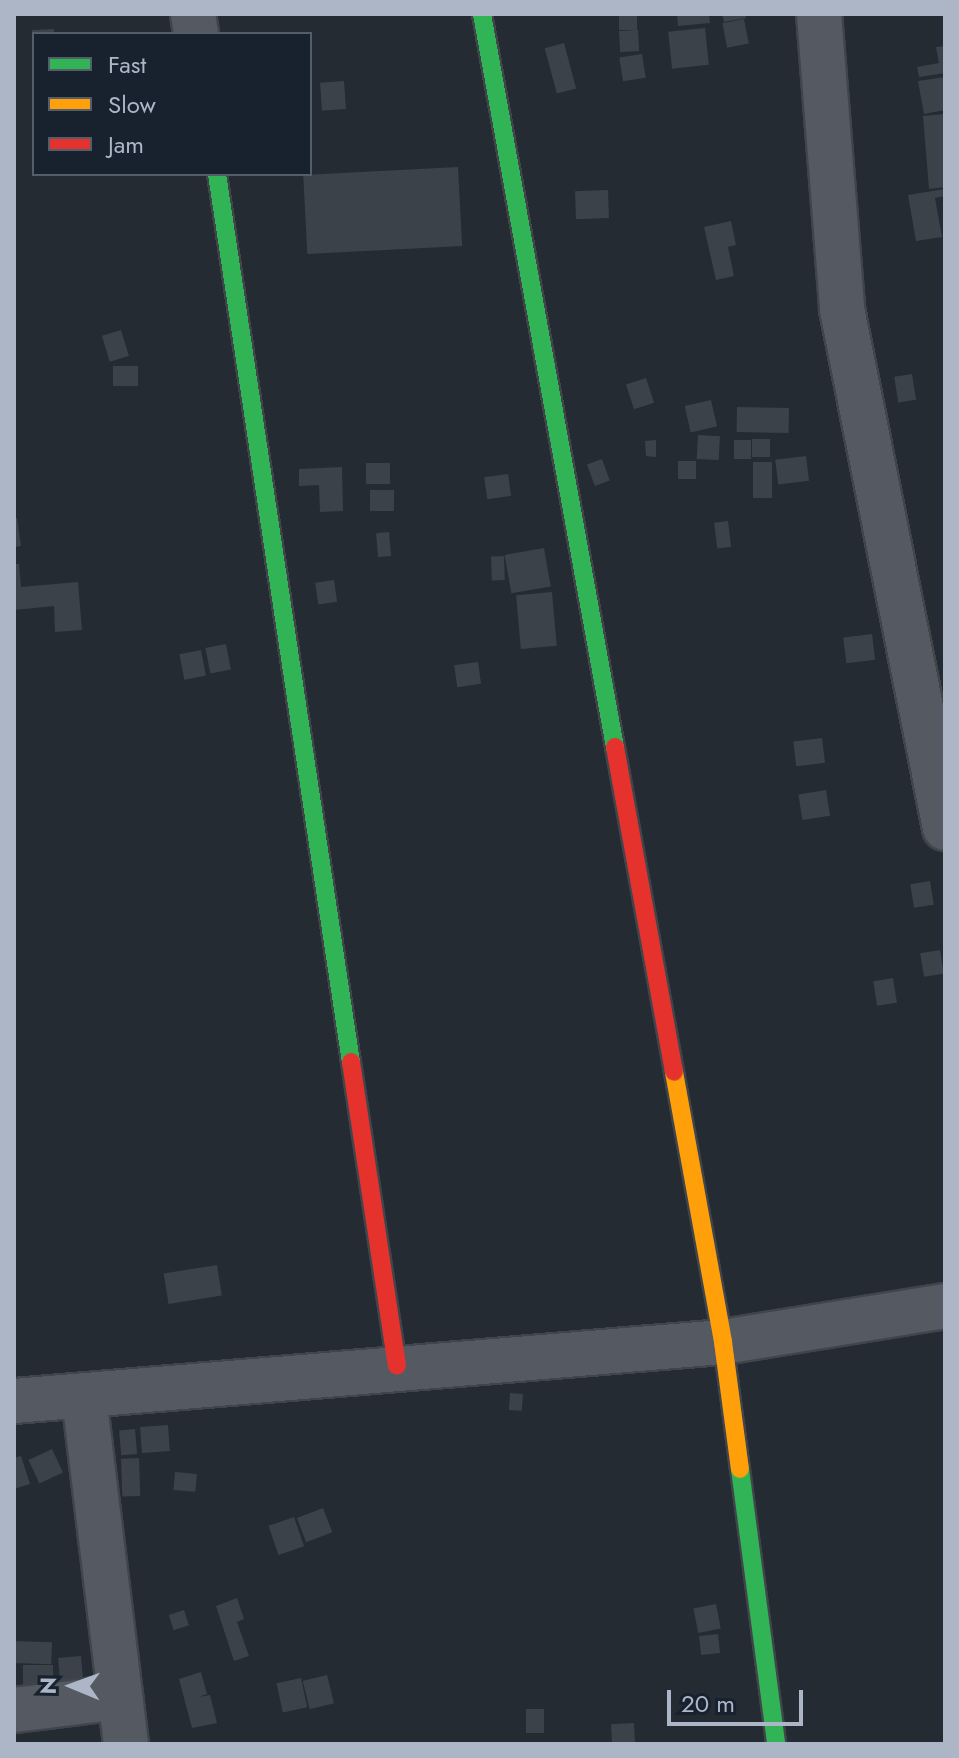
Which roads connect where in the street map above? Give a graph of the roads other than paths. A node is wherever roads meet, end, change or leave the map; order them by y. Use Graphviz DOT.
graph roads {
  1 [pos="482,14"];
  2 [pos="819,14"];
  3 [pos="217,176"];
  4 [pos="945,828"];
  5 [pos="945,1306"];
  6 [pos="723,1342"];
  7 [pos="397,1366"];
  8 [pos="84,1397"];
  9 [pos="14,1401"];
  10 [pos="120,1697"];
  11 [pos="14,1710"];
  12 [pos="126,1744"];
  13 [pos="776,1744"];
  1 -- 6 [label="street"];
  2 -- 4 [label="street"];
  3 -- 7 [label="street"];
  5 -- 6 [label="street"];
  6 -- 7 [label="street"];
  6 -- 13 [label="street"];
  7 -- 8 [label="street"];
  8 -- 9 [label="street"];
  8 -- 10 [label="street"];
  10 -- 11 [label="street"];
  10 -- 12 [label="street"];
}
